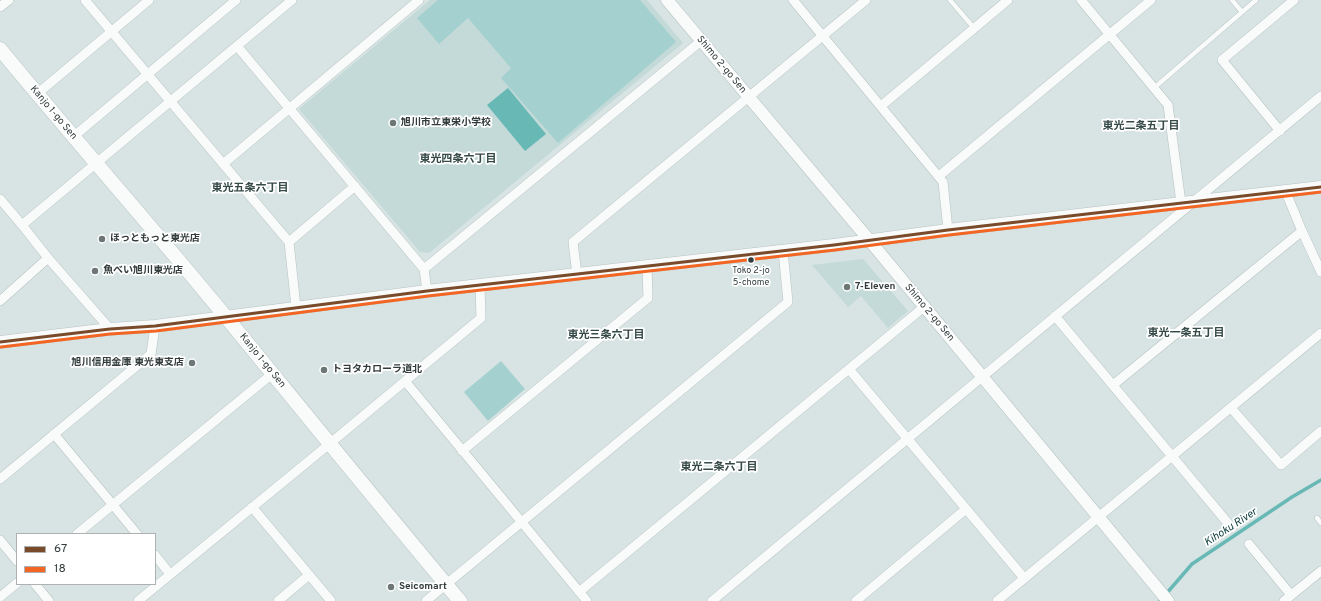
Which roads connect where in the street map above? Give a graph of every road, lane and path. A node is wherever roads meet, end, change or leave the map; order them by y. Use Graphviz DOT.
graph roads {
  1 [pos="9,0"];
  2 [pos="85,0"];
  3 [pos="149,0"];
  4 [pos="236,0"];
  5 [pos="292,0"];
  6 [pos="419,0"];
  7 [pos="667,0"];
  8 [pos="793,0"];
  9 [pos="866,0"];
  10 [pos="950,0"];
  11 [pos="1008,0"];
  12 [pos="1081,0"];
  13 [pos="1151,0"];
  14 [pos="1232,0"];
  15 [pos="1256,0"];
  16 [pos="1294,0"];
  17 [pos="0,7"];
  18 [pos="1242,12"];
  19 [pos="974,28"];
  20 [pos="111,32"];
  21 [pos="1110,34"];
  22 [pos="823,36"];
  23 [pos="701,41"];
  24 [pos="237,46"];
  25 [pos="0,49"];
  26 [pos="147,74"];
  27 [pos="1154,88"];
  28 [pos="37,94"];
  29 [pos="748,96"];
  30 [pos="1321,96"];
  31 [pos="170,102"];
  32 [pos="881,106"];
  33 [pos="290,107"];
  34 [pos="1280,131"];
  35 [pos="73,137"];
  36 [pos="96,164"];
  37 [pos="223,164"];
  38 [pos="939,176"];
  39 [pos="355,186"];
  40 [pos="1321,187"];
  41 [pos="1285,190"];
  42 [pos="0,199"];
  43 [pos="1196,201"];
  44 [pos="1181,203"];
  45 [pos="22,225"];
  46 [pos="948,230"];
  47 [pos="1302,231"];
  48 [pos="870,241"];
  49 [pos="289,242"];
  50 [pos="783,251"];
  51 [pos="48,258"];
  52 [pos="647,267"];
  53 [pos="424,268"];
  54 [pos="1321,272"];
  55 [pos="577,275"];
  56 [pos="480,286"];
  57 [pos="427,291"];
  58 [pos="0,300"];
  59 [pos="296,307"];
  60 [pos="924,307"];
  61 [pos="1055,316"];
  62 [pos="226,317"];
  63 [pos="155,326"];
  64 [pos="110,329"];
  65 [pos="1321,333"];
  66 [pos="0,342"];
  67 [pos="849,369"];
  68 [pos="272,374"];
  69 [pos="982,377"];
  70 [pos="404,381"];
  71 [pos="1113,385"];
  72 [pos="1231,408"];
  73 [pos="1321,430"];
  74 [pos="54,434"];
  75 [pos="907,439"];
  76 [pos="329,444"];
  77 [pos="462,451"];
  78 [pos="1172,457"];
  79 [pos="0,479"];
  80 [pos="113,505"];
  81 [pos="252,507"];
  82 [pos="966,509"];
  83 [pos="1098,517"];
  84 [pos="1317,518"];
  85 [pos="521,522"];
  86 [pos="1321,523"];
  87 [pos="1232,528"];
  88 [pos="78,533"];
  89 [pos="136,533"];
  90 [pos="0,540"];
  91 [pos="1249,544"];
  92 [pos="156,556"];
  93 [pos="16,560"];
  94 [pos="1321,571"];
  95 [pos="170,574"];
  96 [pos="309,575"];
  97 [pos="1024,578"];
  98 [pos="16,584"];
  99 [pos="446,584"];
  100 [pos="36,585"];
  101 [pos="579,592"];
  102 [pos="0,597"];
  103 [pos="1288,598"];
  104 [pos="49,601"];
  105 [pos="138,601"];
  106 [pos="278,601"];
  107 [pos="331,601"];
  108 [pos="426,601"];
  109 [pos="460,601"];
  110 [pos="587,601"];
  111 [pos="712,601"];
  112 [pos="856,601"];
  113 [pos="997,601"];
  114 [pos="1168,601"];
  1 -- 17 [label="street"];
  2 -- 20 [label="street"];
  3 -- 20 [label="street"];
  4 -- 26 [label="street"];
  5 -- 24 [label="street"];
  6 -- 33 [label="street"];
  7 -- 23 [label="main road, Shimo 2-go Sen"];
  8 -- 22 [label="street"];
  9 -- 22 [label="street"];
  10 -- 19 [label="lane"];
  11 -- 19 [label="street"];
  12 -- 21 [label="street"];
  13 -- 21 [label="street"];
  14 -- 18 [label="lane"];
  15 -- 18 [label="lane"];
  16 -- 34 [label="street"];
  18 -- 27 [label="lane"];
  19 -- 32 [label="street"];
  20 -- 26 [label="street"];
  20 -- 28 [label="street"];
  21 -- 27 [label="street"];
  21 -- 38 [label="street"];
  22 -- 29 [label="street"];
  22 -- 32 [label="street"];
  23 -- 29 [label="main road, Shimo 2-go Sen"];
  23 -- 53 [label="street"];
  24 -- 31 [label="street"];
  24 -- 33 [label="street"];
  25 -- 28 [label="main road, Kanjo 1-go Sen"];
  26 -- 31 [label="street"];
  26 -- 35 [label="street"];
  27 -- 44 [label="street"];
  28 -- 35 [label="main road, Kanjo 1-go Sen"];
  29 -- 48 [label="main road, Shimo 2-go Sen"];
  29 -- 55 [label="street"];
  30 -- 34 [label="street"];
  31 -- 36 [label="street"];
  31 -- 37 [label="street"];
  32 -- 38 [label="street"];
  33 -- 37 [label="street"];
  33 -- 39 [label="street"];
  34 -- 43 [label="street"];
  35 -- 36 [label="main road, Kanjo 1-go Sen"];
  36 -- 45 [label="street"];
  36 -- 62 [label="main road, Kanjo 1-go Sen"];
  37 -- 49 [label="street"];
  38 -- 46 [label="street"];
  39 -- 49 [label="street"];
  39 -- 53 [label="street"];
  40 -- 41 [label="main road"];
  41 -- 43 [label="main road"];
  41 -- 47 [label="street"];
  42 -- 45 [label="street"];
  43 -- 44 [label="main road"];
  43 -- 61 [label="street"];
  44 -- 46 [label="main road"];
  45 -- 51 [label="street"];
  46 -- 48 [label="main road"];
  47 -- 54 [label="street"];
  47 -- 71 [label="street"];
  48 -- 50 [label="main road"];
  48 -- 60 [label="main road, Shimo 2-go Sen"];
  49 -- 59 [label="street"];
  50 -- 52 [label="main road"];
  50 -- 85 [label="street"];
  51 -- 58 [label="street"];
  51 -- 64 [label="street"];
  52 -- 55 [label="main road"];
  52 -- 77 [label="street"];
  53 -- 57 [label="street"];
  55 -- 56 [label="main road"];
  56 -- 57 [label="main road"];
  56 -- 70 [label="street"];
  57 -- 59 [label="main road"];
  59 -- 62 [label="main road"];
  60 -- 67 [label="street"];
  60 -- 69 [label="main road, Shimo 2-go Sen"];
  61 -- 69 [label="street"];
  61 -- 71 [label="street"];
  62 -- 63 [label="main road"];
  62 -- 68 [label="main road, Kanjo 1-go Sen"];
  63 -- 64 [label="main road"];
  63 -- 74 [label="street"];
  64 -- 66 [label="main road"];
  65 -- 72 [label="street"];
  67 -- 75 [label="street"];
  67 -- 101 [label="street"];
  68 -- 76 [label="main road, Kanjo 1-go Sen"];
  68 -- 80 [label="street"];
  69 -- 75 [label="street"];
  69 -- 83 [label="main road, Shimo 2-go Sen"];
  70 -- 76 [label="street"];
  70 -- 77 [label="street"];
  71 -- 78 [label="street"];
  72 -- 73 [label="street"];
  72 -- 78 [label="street"];
  74 -- 79 [label="street"];
  74 -- 80 [label="street"];
  75 -- 82 [label="street"];
  75 -- 111 [label="street"];
  76 -- 81 [label="street"];
  76 -- 99 [label="main road, Kanjo 1-go Sen"];
  77 -- 85 [label="street"];
  78 -- 83 [label="street"];
  78 -- 87 [label="street"];
  80 -- 88 [label="street"];
  80 -- 89 [label="street"];
  81 -- 95 [label="street"];
  81 -- 96 [label="street"];
  82 -- 97 [label="street"];
  82 -- 112 [label="street"];
  83 -- 97 [label="street"];
  83 -- 114 [label="main road, Shimo 2-go Sen"];
  84 -- 86 [label="lane"];
  85 -- 99 [label="street"];
  85 -- 101 [label="street"];
  90 -- 93 [label="street"];
  91 -- 103 [label="street"];
  92 -- 95 [label="street"];
  94 -- 103 [label="street"];
  95 -- 105 [label="street"];
  96 -- 106 [label="street"];
  96 -- 107 [label="street"];
  97 -- 113 [label="street"];
  98 -- 102 [label="street"];
  99 -- 108 [label="street"];
  99 -- 109 [label="main road, Kanjo 1-go Sen"];
  100 -- 104 [label="street"];
  101 -- 110 [label="street"];
}
